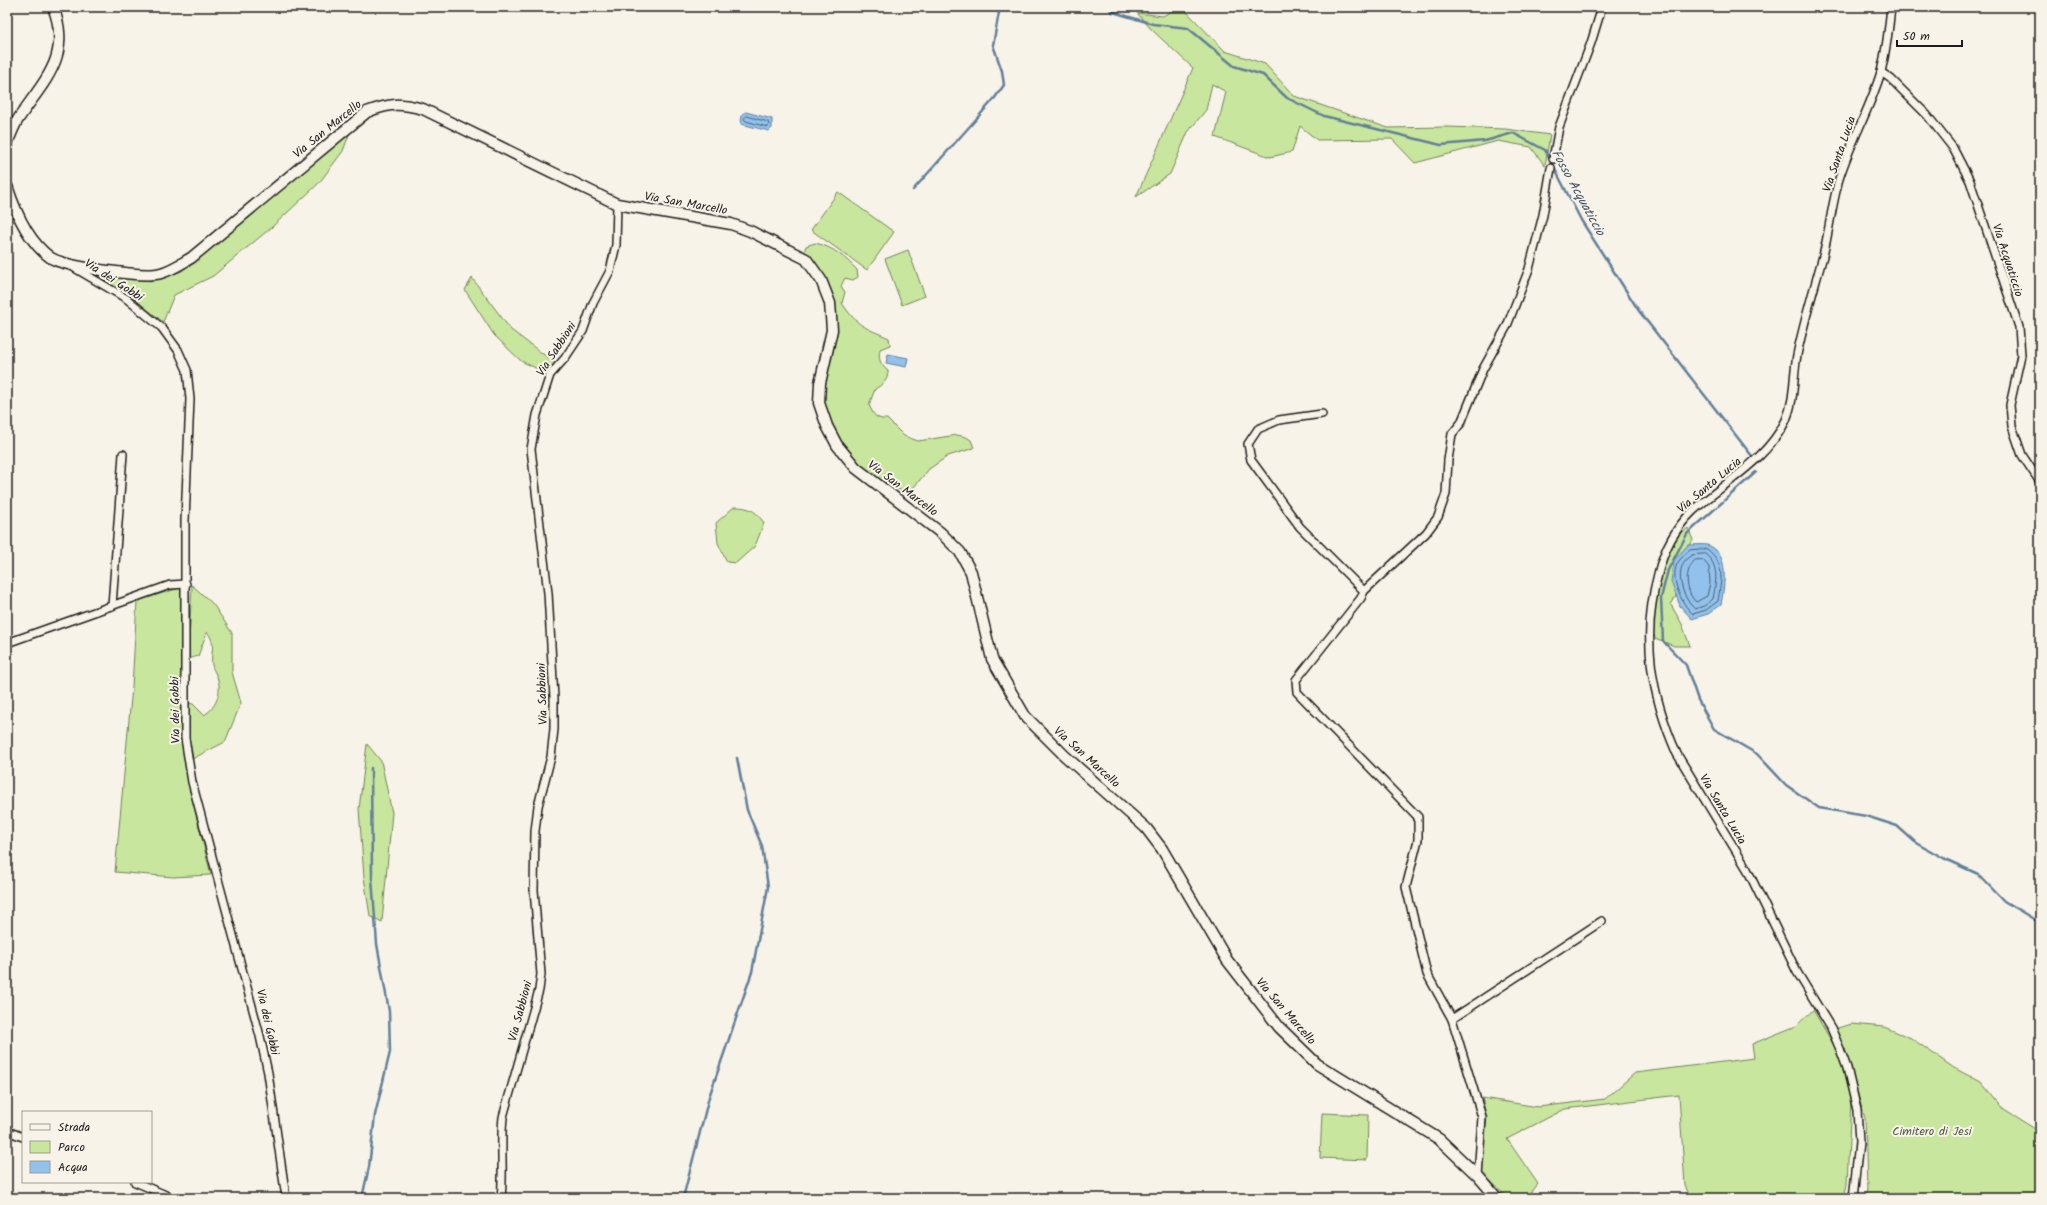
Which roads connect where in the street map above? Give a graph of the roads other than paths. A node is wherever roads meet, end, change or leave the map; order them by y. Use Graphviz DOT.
graph roads {
  1 [pos="53,7"];
  2 [pos="1602,7"];
  3 [pos="1891,7"];
  4 [pos="1881,72"];
  5 [pos="7,144"];
  6 [pos="1553,159"];
  7 [pos="1551,168"];
  8 [pos="7,186"];
  9 [pos="617,204"];
  10 [pos="71,266"];
  11 [pos="1322,414"];
  12 [pos="123,454"];
  13 [pos="2040,482"];
  14 [pos="186,584"];
  15 [pos="1364,591"];
  16 [pos="112,606"];
  17 [pos="7,643"];
  18 [pos="1602,921"];
  19 [pos="1452,1019"];
  20 [pos="7,1131"];
  21 [pos="22,1137"];
  22 [pos="1478,1176"];
  23 [pos="138,1183"];
  24 [pos="173,1198"];
  25 [pos="286,1198"];
  26 [pos="501,1198"];
  27 [pos="1497,1198"];
  28 [pos="1853,1198"];
  1 -- 5 [label="main road"];
  2 -- 6 [label="street"];
  3 -- 4 [label="street, Via Santa Lucia"];
  4 -- 13 [label="street, Via Acquaticcio"];
  4 -- 28 [label="street, Via Santa Lucia"];
  7 -- 15 [label="street"];
  8 -- 10 [label="main road, Via San Marcello"];
  9 -- 10 [label="main road, Via San Marcello"];
  9 -- 22 [label="main road, Via San Marcello"];
  9 -- 26 [label="street, Via Sabbioni"];
  10 -- 14 [label="street, Via dei Gobbi"];
  11 -- 15 [label="street"];
  12 -- 16 [label="street"];
  14 -- 16 [label="street"];
  14 -- 25 [label="street, Via dei Gobbi"];
  15 -- 19 [label="street"];
  16 -- 17 [label="street"];
  18 -- 19 [label="street"];
  19 -- 22 [label="street"];
  20 -- 21 [label="street"];
  22 -- 27 [label="main road, Via San Marcello"];
  23 -- 24 [label="street"];
}
